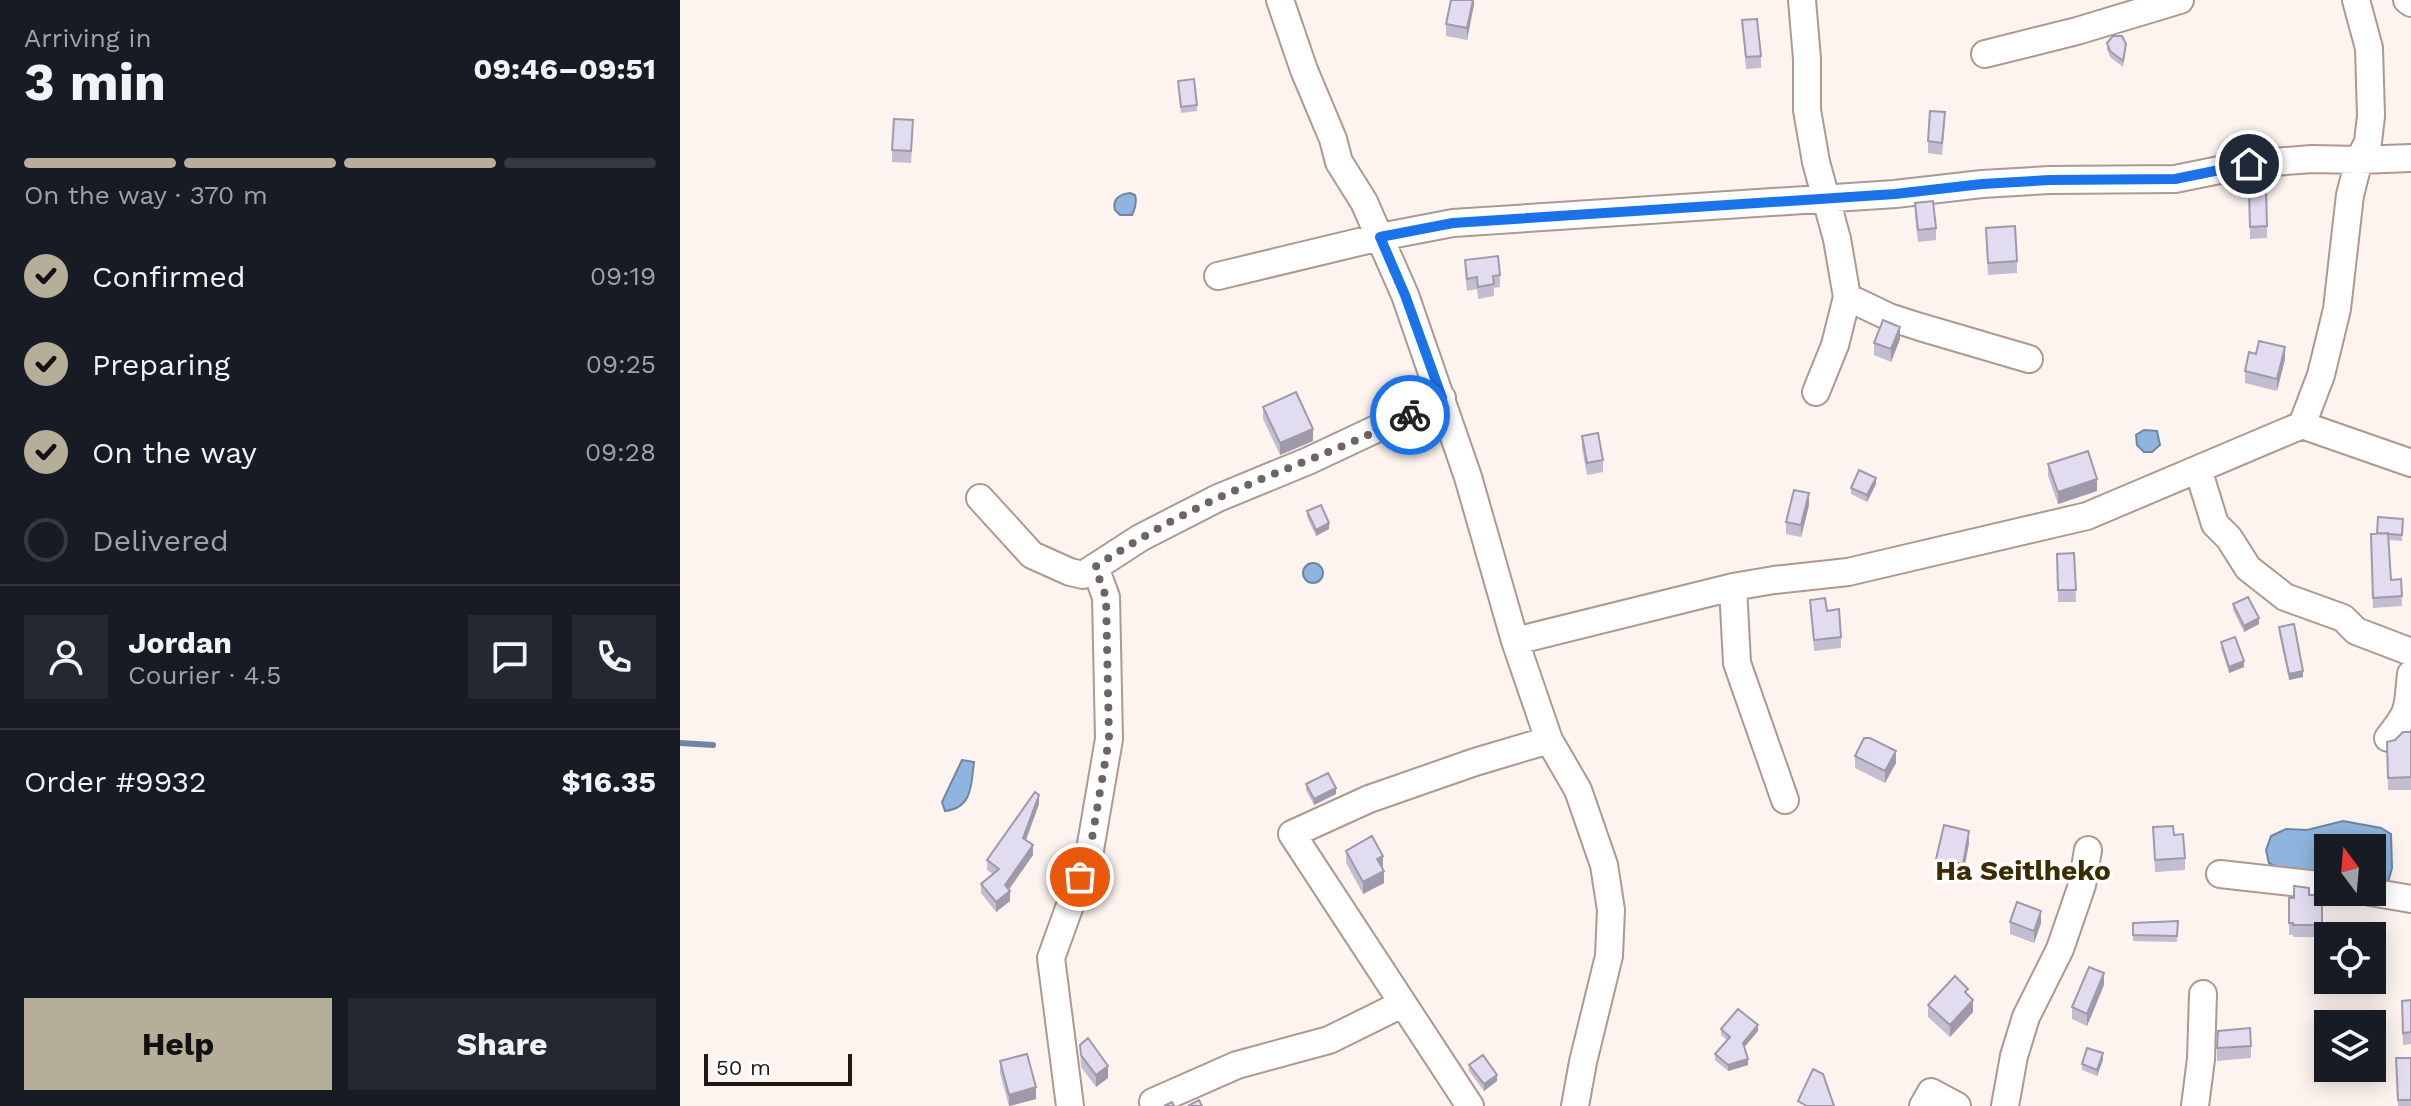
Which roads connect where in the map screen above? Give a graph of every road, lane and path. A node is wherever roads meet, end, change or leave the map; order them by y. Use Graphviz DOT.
graph roads {
  1 [pos="1280,0"];
  2 [pos="1802,0"];
  3 [pos="2180,0"];
  4 [pos="2356,0"];
  5 [pos="1985,54"];
  6 [pos="2411,158"];
  7 [pos="2359,160"];
  8 [pos="1826,199"];
  9 [pos="1380,237"];
  10 [pos="1218,276"];
  11 [pos="1847,297"];
  12 [pos="2029,359"];
  13 [pos="1816,392"];
  14 [pos="1442,398"];
  15 [pos="2302,425"];
  16 [pos="2411,463"];
  17 [pos="2198,469"];
  18 [pos="980,498"];
  19 [pos="1095,567"];
  20 [pos="1733,587"];
  21 [pos="1515,641"];
  22 [pos="2411,652"];
  23 [pos="2411,674"];
  24 [pos="2388,738"];
  25 [pos="1549,740"];
  26 [pos="1785,800"];
  27 [pos="2088,850"];
  28 [pos="2220,874"];
  29 [pos="2314,884"];
  30 [pos="2386,895"];
  31 [pos="2411,899"];
  32 [pos="2203,994"];
  33 [pos="1402,1004"];
  34 [pos="1153,1102"];
  35 [pos="1070,1106"];
  36 [pos="1470,1106"];
  37 [pos="1575,1106"];
  38 [pos="1923,1106"];
  39 [pos="1957,1106"];
  40 [pos="2005,1106"];
  41 [pos="2195,1106"];
  1 -- 9 [label="street"];
  2 -- 8 [label="street"];
  3 -- 5 [label="street"];
  4 -- 7 [label="street"];
  6 -- 7 [label="street"];
  7 -- 8 [label="street"];
  7 -- 15 [label="street"];
  8 -- 9 [label="street"];
  8 -- 11 [label="street"];
  9 -- 10 [label="street"];
  9 -- 14 [label="street"];
  11 -- 12 [label="street"];
  11 -- 13 [label="street"];
  14 -- 19 [label="street"];
  14 -- 21 [label="street"];
  15 -- 16 [label="street"];
  15 -- 17 [label="street"];
  17 -- 20 [label="street"];
  17 -- 22 [label="street"];
  18 -- 19 [label="street"];
  19 -- 35 [label="street"];
  20 -- 21 [label="street"];
  20 -- 26 [label="street"];
  21 -- 25 [label="street"];
  23 -- 24 [label="street"];
  25 -- 33 [label="street"];
  25 -- 37 [label="street"];
  27 -- 40 [label="street"];
  28 -- 29 [label="street"];
  30 -- 31 [label="street"];
  32 -- 41 [label="street"];
  33 -- 34 [label="street"];
  33 -- 36 [label="street"];
  38 -- 39 [label="street"];
}
